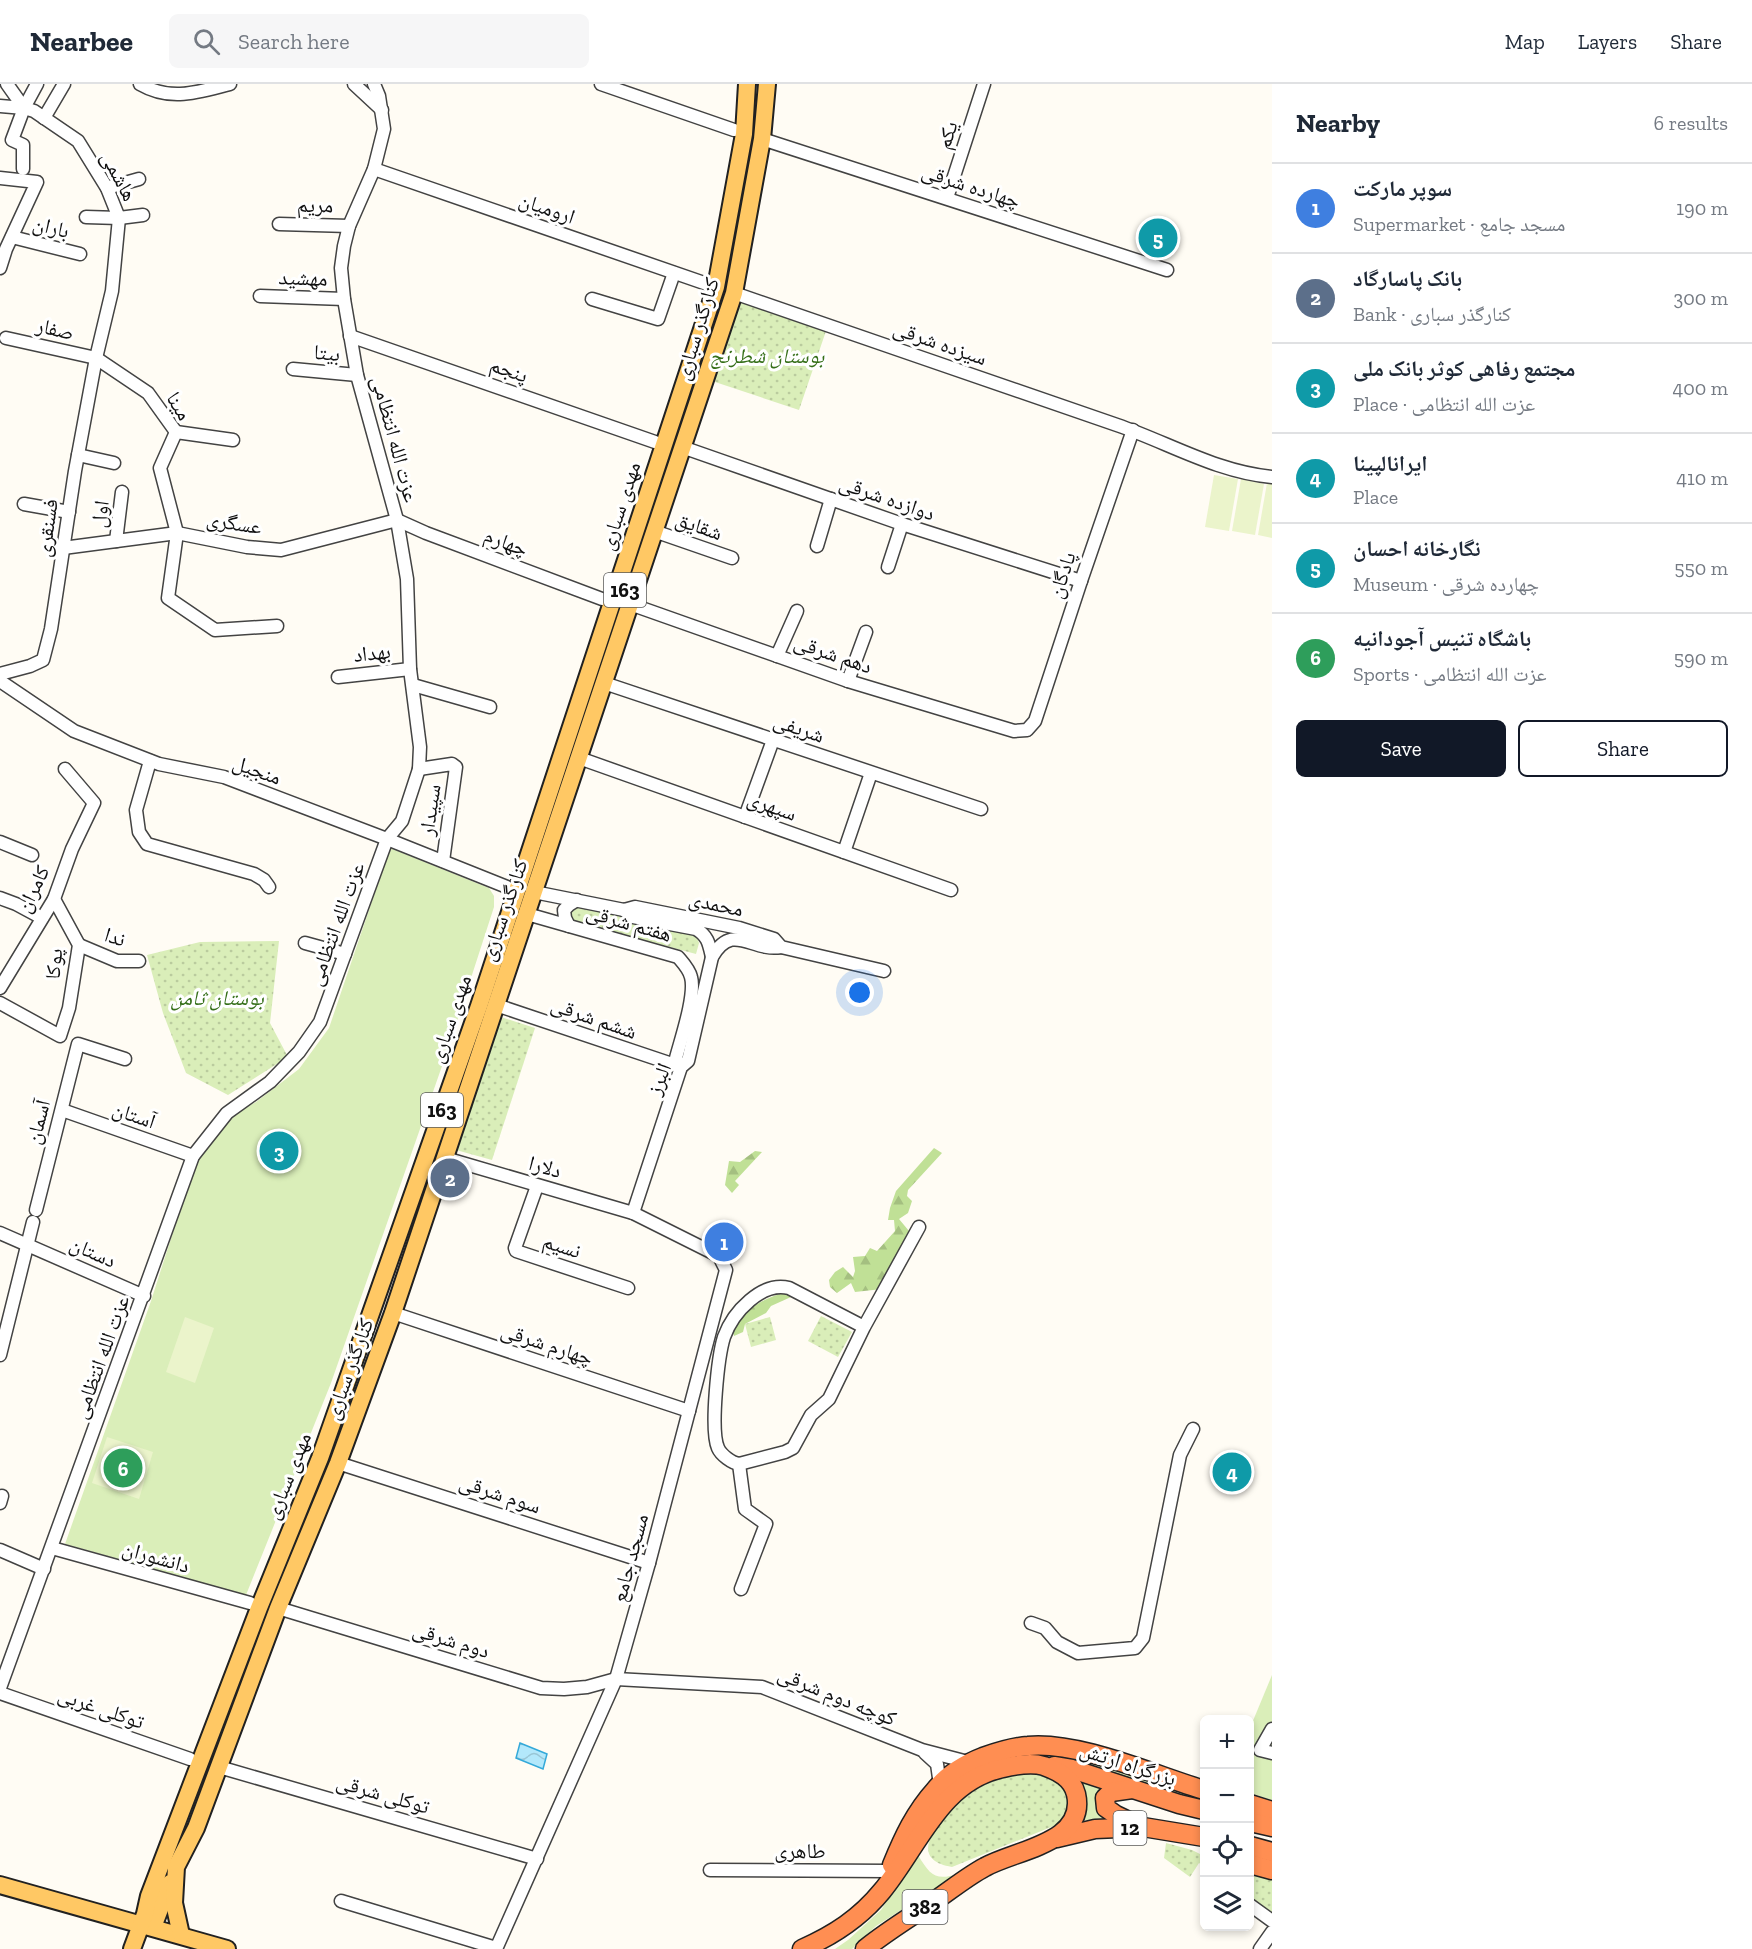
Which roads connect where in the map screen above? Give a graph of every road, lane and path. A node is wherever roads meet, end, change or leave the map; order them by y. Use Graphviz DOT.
graph roads {
  1 [pos="7,84"];
  2 [pos="37,84"];
  3 [pos="64,84"];
  4 [pos="140,84"];
  5 [pos="230,84"];
  6 [pos="354,84"];
  7 [pos="374,84"];
  8 [pos="601,84"];
  9 [pos="736,84"];
  10 [pos="747,84"];
  11 [pos="756,84"];
  12 [pos="767,84"];
  13 [pos="984,84"];
  14 [pos="0,106"];
  15 [pos="24,108"];
  16 [pos="382,110"];
  17 [pos="44,118"];
  18 [pos="748,135"];
  19 [pos="23,169"];
  20 [pos="374,169"];
  21 [pos="0,178"];
  22 [pos="139,179"];
  23 [pos="107,188"];
  24 [pos="947,198"];
  25 [pos="143,215"];
  26 [pos="86,217"];
  27 [pos="119,218"];
  28 [pos="279,224"];
  29 [pos="349,226"];
  30 [pos="12,237"];
  31 [pos="80,254"];
  32 [pos="0,268"];
  33 [pos="1167,270"];
  34 [pos="674,273"];
  35 [pos="720,289"];
  36 [pos="260,296"];
  37 [pos="592,299"];
  38 [pos="344,300"];
  39 [pos="350,336"];
  40 [pos="6,338"];
  41 [pos="96,358"];
  42 [pos="293,369"];
  43 [pos="357,375"];
  44 [pos="1133,430"];
  45 [pos="176,432"];
  46 [pos="233,440"];
  47 [pos="655,442"];
  48 [pos="682,447"];
  49 [pos="78,455"];
  50 [pos="114,462"];
  51 [pos="1272,477"];
  52 [pos="122,492"];
  53 [pos="831,500"];
  54 [pos="24,504"];
  55 [pos="69,512"];
  56 [pos="397,520"];
  57 [pos="902,524"];
  58 [pos="654,531"];
  59 [pos="177,533"];
  60 [pos="116,541"];
  61 [pos="817,546"];
  62 [pos="63,548"];
  63 [pos="732,558"];
  64 [pos="888,567"];
  65 [pos="1081,581"];
  66 [pos="602,599"];
  67 [pos="630,604"];
  68 [pos="797,611"];
  69 [pos="277,626"];
  70 [pos="866,632"];
  71 [pos="777,656"];
  72 [pos="410,669"];
  73 [pos="0,674"];
  74 [pos="338,677"];
  75 [pos="0,681"];
  76 [pos="848,681"];
  77 [pos="604,683"];
  78 [pos="413,685"];
  79 [pos="490,707"];
  80 [pos="1027,730"];
  81 [pos="772,740"];
  82 [pos="579,758"];
  83 [pos="150,761"];
  84 [pos="65,769"];
  85 [pos="419,769"];
  86 [pos="871,773"];
  87 [pos="981,810"];
  88 [pos="745,817"];
  89 [pos="387,839"];
  90 [pos="0,842"];
  91 [pos="844,852"];
  92 [pos="32,855"];
  93 [pos="443,861"];
  94 [pos="269,887"];
  95 [pos="521,889"];
  96 [pos="951,890"];
  97 [pos="0,898"];
  98 [pos="54,899"];
  99 [pos="577,900"];
  100 [pos="624,910"];
  101 [pos="519,911"];
  102 [pos="42,918"];
  103 [pos="569,926"];
  104 [pos="304,943"];
  105 [pos="79,945"];
  106 [pos="781,947"];
  107 [pos="345,954"];
  108 [pos="712,957"];
  109 [pos="139,961"];
  110 [pos="884,971"];
  111 [pos="0,988"];
  112 [pos="0,1004"];
  113 [pos="496,1005"];
  114 [pos="125,1059"];
  115 [pos="681,1067"];
  116 [pos="62,1110"];
  117 [pos="193,1156"];
  118 [pos="445,1158"];
  119 [pos="537,1185"];
  120 [pos="633,1213"];
  121 [pos="919,1227"];
  122 [pos="0,1233"];
  123 [pos="27,1244"];
  124 [pos="628,1288"];
  125 [pos="144,1296"];
  126 [pos="393,1313"];
  127 [pos="864,1327"];
  128 [pos="0,1355"];
  129 [pos="689,1411"];
  130 [pos="1194,1429"];
  131 [pos="338,1463"];
  132 [pos="739,1464"];
  133 [pos="52,1548"];
  134 [pos="0,1551"];
  135 [pos="649,1563"];
  136 [pos="44,1569"];
  137 [pos="741,1589"];
  138 [pos="250,1603"];
  139 [pos="278,1608"];
  140 [pos="1031,1623"];
  141 [pos="616,1679"];
  142 [pos="0,1688"];
  143 [pos="0,1693"];
  144 [pos="1272,1729"];
  145 [pos="922,1750"];
  146 [pos="1272,1753"];
  147 [pos="190,1759"];
  148 [pos="968,1762"];
  149 [pos="1037,1764"];
  150 [pos="219,1767"];
  151 [pos="940,1785"];
  152 [pos="1134,1789"];
  153 [pos="1200,1789"];
  154 [pos="1254,1805"];
  155 [pos="1200,1809"];
  156 [pos="1272,1811"];
  157 [pos="1254,1823"];
  158 [pos="1272,1827"];
  159 [pos="1152,1828"];
  160 [pos="1200,1836"];
  161 [pos="1055,1839"];
  162 [pos="1200,1847"];
  163 [pos="1254,1847"];
  164 [pos="1272,1852"];
  165 [pos="537,1859"];
  166 [pos="169,1865"];
  167 [pos="1254,1865"];
  168 [pos="710,1870"];
  169 [pos="1272,1870"];
  170 [pos="889,1871"];
  171 [pos="0,1885"];
  172 [pos="882,1891"];
  173 [pos="341,1901"];
  174 [pos="1254,1908"];
  175 [pos="1272,1922"];
  176 [pos="147,1925"];
  177 [pos="1272,1932"];
  178 [pos="181,1935"];
  179 [pos="132,1949"];
  180 [pos="227,1949"];
  181 [pos="496,1949"];
  182 [pos="802,1949"];
  183 [pos="865,1949"];
  184 [pos="1260,1949"];
  1 -- 15 [label="street, هاشمی"];
  2 -- 15 [label="street"];
  3 -- 17 [label="street"];
  4 -- 5 [label="street"];
  6 -- 16 [label="street"];
  7 -- 16 [label="street, عزت الله انتظامی"];
  8 -- 18 [label="street, چهارده شرقی"];
  9 -- 18 [label="main road, کنارگذر سباری"];
  10 -- 18 [label="main road"];
  11 -- 18 [label="main road"];
  12 -- 18 [label="main road, کنارگذر سباری"];
  13 -- 24 [label="street, یکم"];
  14 -- 15 [label="street"];
  15 -- 17 [label="street, هاشمی"];
  15 -- 19 [label="street"];
  16 -- 20 [label="street, عزت الله انتظامی"];
  17 -- 23 [label="street, هاشمی"];
  18 -- 24 [label="street, چهارده شرقی"];
  18 -- 35 [label="main road, کنارگذر سباری"];
  18 -- 35 [label="main road, کنارگذر سباری"];
  20 -- 29 [label="street, عزت الله انتظامی"];
  20 -- 34 [label="street, ارومیان"];
  21 -- 30 [label="street"];
  22 -- 23 [label="street"];
  23 -- 27 [label="street, هاشمی"];
  24 -- 33 [label="street, چهارده شرقی"];
  25 -- 27 [label="street"];
  26 -- 27 [label="street"];
  27 -- 41 [label="street, هاشمی"];
  28 -- 29 [label="street, مریم"];
  29 -- 38 [label="street, عزت الله انتظامی"];
  30 -- 31 [label="street, باران"];
  30 -- 32 [label="street"];
  34 -- 35 [label="street, ارومیان"];
  34 -- 37 [label="street"];
  35 -- 44 [label="street, سیزده شرقی"];
  35 -- 47 [label="main road, کنارگذر سباری"];
  35 -- 48 [label="main road, کنارگذر سباری"];
  35 -- 95 [label="main road, مهدی سباری / 163"];
  36 -- 38 [label="street, مهشید"];
  38 -- 39 [label="street, عزت الله انتظامی"];
  39 -- 43 [label="street, عزت الله انتظامی"];
  39 -- 47 [label="street, پنجم"];
  40 -- 41 [label="street, صفار"];
  41 -- 45 [label="street, مینا"];
  41 -- 49 [label="street, فسنقری"];
  42 -- 43 [label="street, بیتا"];
  43 -- 56 [label="street, عزت الله انتظامی"];
  44 -- 51 [label="street, سیزده شرقی"];
  44 -- 65 [label="street, پادگان"];
  45 -- 46 [label="street"];
  45 -- 59 [label="street, مینا"];
  47 -- 66 [label="main road, کنارگذر سباری"];
  48 -- 53 [label="street, دوازده شرقی"];
  48 -- 58 [label="main road, کنارگذر سباری"];
  49 -- 50 [label="street"];
  49 -- 55 [label="street, فسنقری"];
  52 -- 60 [label="street, اول"];
  53 -- 57 [label="street, دوازده شرقی"];
  53 -- 61 [label="street"];
  54 -- 55 [label="street"];
  55 -- 62 [label="street, فسنقری"];
  56 -- 59 [label="street, عسگری"];
  56 -- 66 [label="street, چهارم"];
  56 -- 72 [label="street, عزت الله انتظامی"];
  57 -- 64 [label="street"];
  57 -- 65 [label="street, دوازده شرقی"];
  58 -- 63 [label="street, شقایق"];
  58 -- 67 [label="main road, کنارگذر سباری"];
  59 -- 60 [label="street, عسگری"];
  59 -- 69 [label="street"];
  60 -- 62 [label="street, عسگری"];
  62 -- 73 [label="street, فسنقری"];
  65 -- 80 [label="street, پادگان"];
  66 -- 95 [label="main road, کنارگذر سباری"];
  67 -- 71 [label="street, دهم شرقی"];
  67 -- 77 [label="main road, کنارگذر سباری"];
  68 -- 71 [label="street"];
  70 -- 76 [label="street"];
  71 -- 76 [label="street, دهم شرقی"];
  72 -- 74 [label="street, بهداد"];
  72 -- 78 [label="street, عزت الله انتظامی"];
  75 -- 83 [label="street, منجیل"];
  76 -- 80 [label="street, دهم شرقی"];
  77 -- 81 [label="street, شریفی"];
  77 -- 82 [label="main road, کنارگذر سباری"];
  78 -- 79 [label="street"];
  78 -- 85 [label="street, عزت الله انتظامی"];
  81 -- 86 [label="street, شریفی"];
  81 -- 88 [label="street"];
  82 -- 88 [label="street, سپهری"];
  82 -- 95 [label="main road, کنارگذر سباری"];
  83 -- 89 [label="street, منجیل"];
  83 -- 94 [label="street"];
  84 -- 98 [label="street, کامران"];
  85 -- 89 [label="street, عزت الله انتظامی"];
  85 -- 93 [label="street, سپیدار"];
  86 -- 87 [label="street, شریفی"];
  86 -- 91 [label="street"];
  88 -- 91 [label="street, سپهری"];
  89 -- 93 [label="street, منجیل"];
  89 -- 107 [label="street, عزت الله انتظامی"];
  90 -- 92 [label="street"];
  91 -- 96 [label="street, سپهری"];
  93 -- 95 [label="street, منجیل"];
  95 -- 99 [label="street, محمدی"];
  95 -- 101 [label="main road, کنارگذر سباری"];
  95 -- 138 [label="main road, کنارگذر سباری"];
  97 -- 102 [label="street"];
  98 -- 102 [label="street, کامران"];
  98 -- 105 [label="street, پوکا"];
  99 -- 100 [label="street, محمدی"];
  99 -- 103 [label="street"];
  100 -- 106 [label="street, محمدی"];
  100 -- 108 [label="street"];
  101 -- 103 [label="street, هفتم شرقی"];
  101 -- 113 [label="main road, کنارگذر سباری"];
  101 -- 166 [label="main road, مهدی سباری / 163"];
  102 -- 111 [label="street, کامران"];
  103 -- 115 [label="street, هفتم شرقی"];
  104 -- 107 [label="street"];
  105 -- 109 [label="street, ندا"];
  105 -- 112 [label="street, پوکا"];
  106 -- 108 [label="street"];
  106 -- 110 [label="street, محمدی"];
  107 -- 117 [label="street, عزت الله انتظامی"];
  108 -- 115 [label="street, البرز"];
  113 -- 115 [label="street, ششم شرقی"];
  113 -- 118 [label="main road, کنارگذر سباری"];
  114 -- 116 [label="street, آسمان"];
  115 -- 120 [label="street, البرز"];
  116 -- 117 [label="street, آستان"];
  116 -- 123 [label="street, آسمان"];
  117 -- 125 [label="street, عزت الله انتظامی"];
  118 -- 119 [label="street, دلارا"];
  118 -- 126 [label="main road, کنارگذر سباری"];
  119 -- 120 [label="street, دلارا"];
  119 -- 124 [label="street, نسیم"];
  120 -- 129 [label="street, مسجد جامع"];
  121 -- 127 [label="street"];
  122 -- 123 [label="street, دستان"];
  123 -- 125 [label="street, دستان"];
  123 -- 128 [label="street, آسمان"];
  125 -- 133 [label="street, عزت الله انتظامی"];
  126 -- 129 [label="street, چهارم شرقی"];
  126 -- 131 [label="main road, کنارگذر سباری"];
  127 -- 132 [label="street"];
  127 -- 132 [label="street"];
  129 -- 135 [label="street, مسجد جامع"];
  130 -- 140 [label="street"];
  131 -- 135 [label="street, سوم شرقی"];
  131 -- 139 [label="main road, کنارگذر سباری"];
  132 -- 137 [label="street"];
  133 -- 136 [label="street, عزت الله انتظامی"];
  133 -- 138 [label="street, دانشوران"];
  134 -- 136 [label="street"];
  135 -- 141 [label="street, مسجد جامع"];
  136 -- 142 [label="street, عزت الله انتظامی"];
  138 -- 147 [label="main road, کنارگذر سباری"];
  139 -- 141 [label="street, دوم شرقی"];
  139 -- 150 [label="main road, کنارگذر سباری"];
  141 -- 145 [label="street, کوچه دوم شرقی"];
  141 -- 165 [label="street, مسجد جامع"];
  143 -- 147 [label="street, توکلی غربی"];
  144 -- 146 [label="street"];
  145 -- 148 [label="street, کوچه دوم شرقی"];
  145 -- 151 [label="street"];
  147 -- 166 [label="main road, کنارگذر سباری"];
  148 -- 151 [label="highway"];
  148 -- 153 [label="highway"];
  149 -- 152 [label="highway, بزرگراه ارتش / 12"];
  149 -- 161 [label="highway"];
  149 -- 172 [label="highway, بزرگراه ارتش / 382"];
  150 -- 165 [label="street, توکلی شرقی"];
  150 -- 166 [label="main road, کنارگذر سباری"];
  151 -- 170 [label="highway"];
  152 -- 155 [label="highway, بزرگراه ارتش / 12"];
  152 -- 159 [label="highway"];
  154 -- 156 [label="highway"];
  157 -- 158 [label="highway"];
  159 -- 160 [label="highway, 12"];
  159 -- 161 [label="highway, 12"];
  159 -- 162 [label="highway"];
  161 -- 183 [label="highway, 382"];
  163 -- 164 [label="highway"];
  165 -- 181 [label="street, مسجد جامع"];
  166 -- 176 [label="main road, مهدی سباری / 163"];
  166 -- 178 [label="main road"];
  167 -- 169 [label="highway"];
  168 -- 170 [label="street, طاهری"];
  170 -- 172 [label="highway"];
  171 -- 176 [label="main road"];
  172 -- 182 [label="highway, 382"];
  173 -- 181 [label="street"];
  174 -- 175 [label="street"];
  176 -- 178 [label="main road"];
  176 -- 179 [label="main road, مهدی سباری / 163"];
  177 -- 184 [label="street"];
  178 -- 180 [label="main road"];
}
